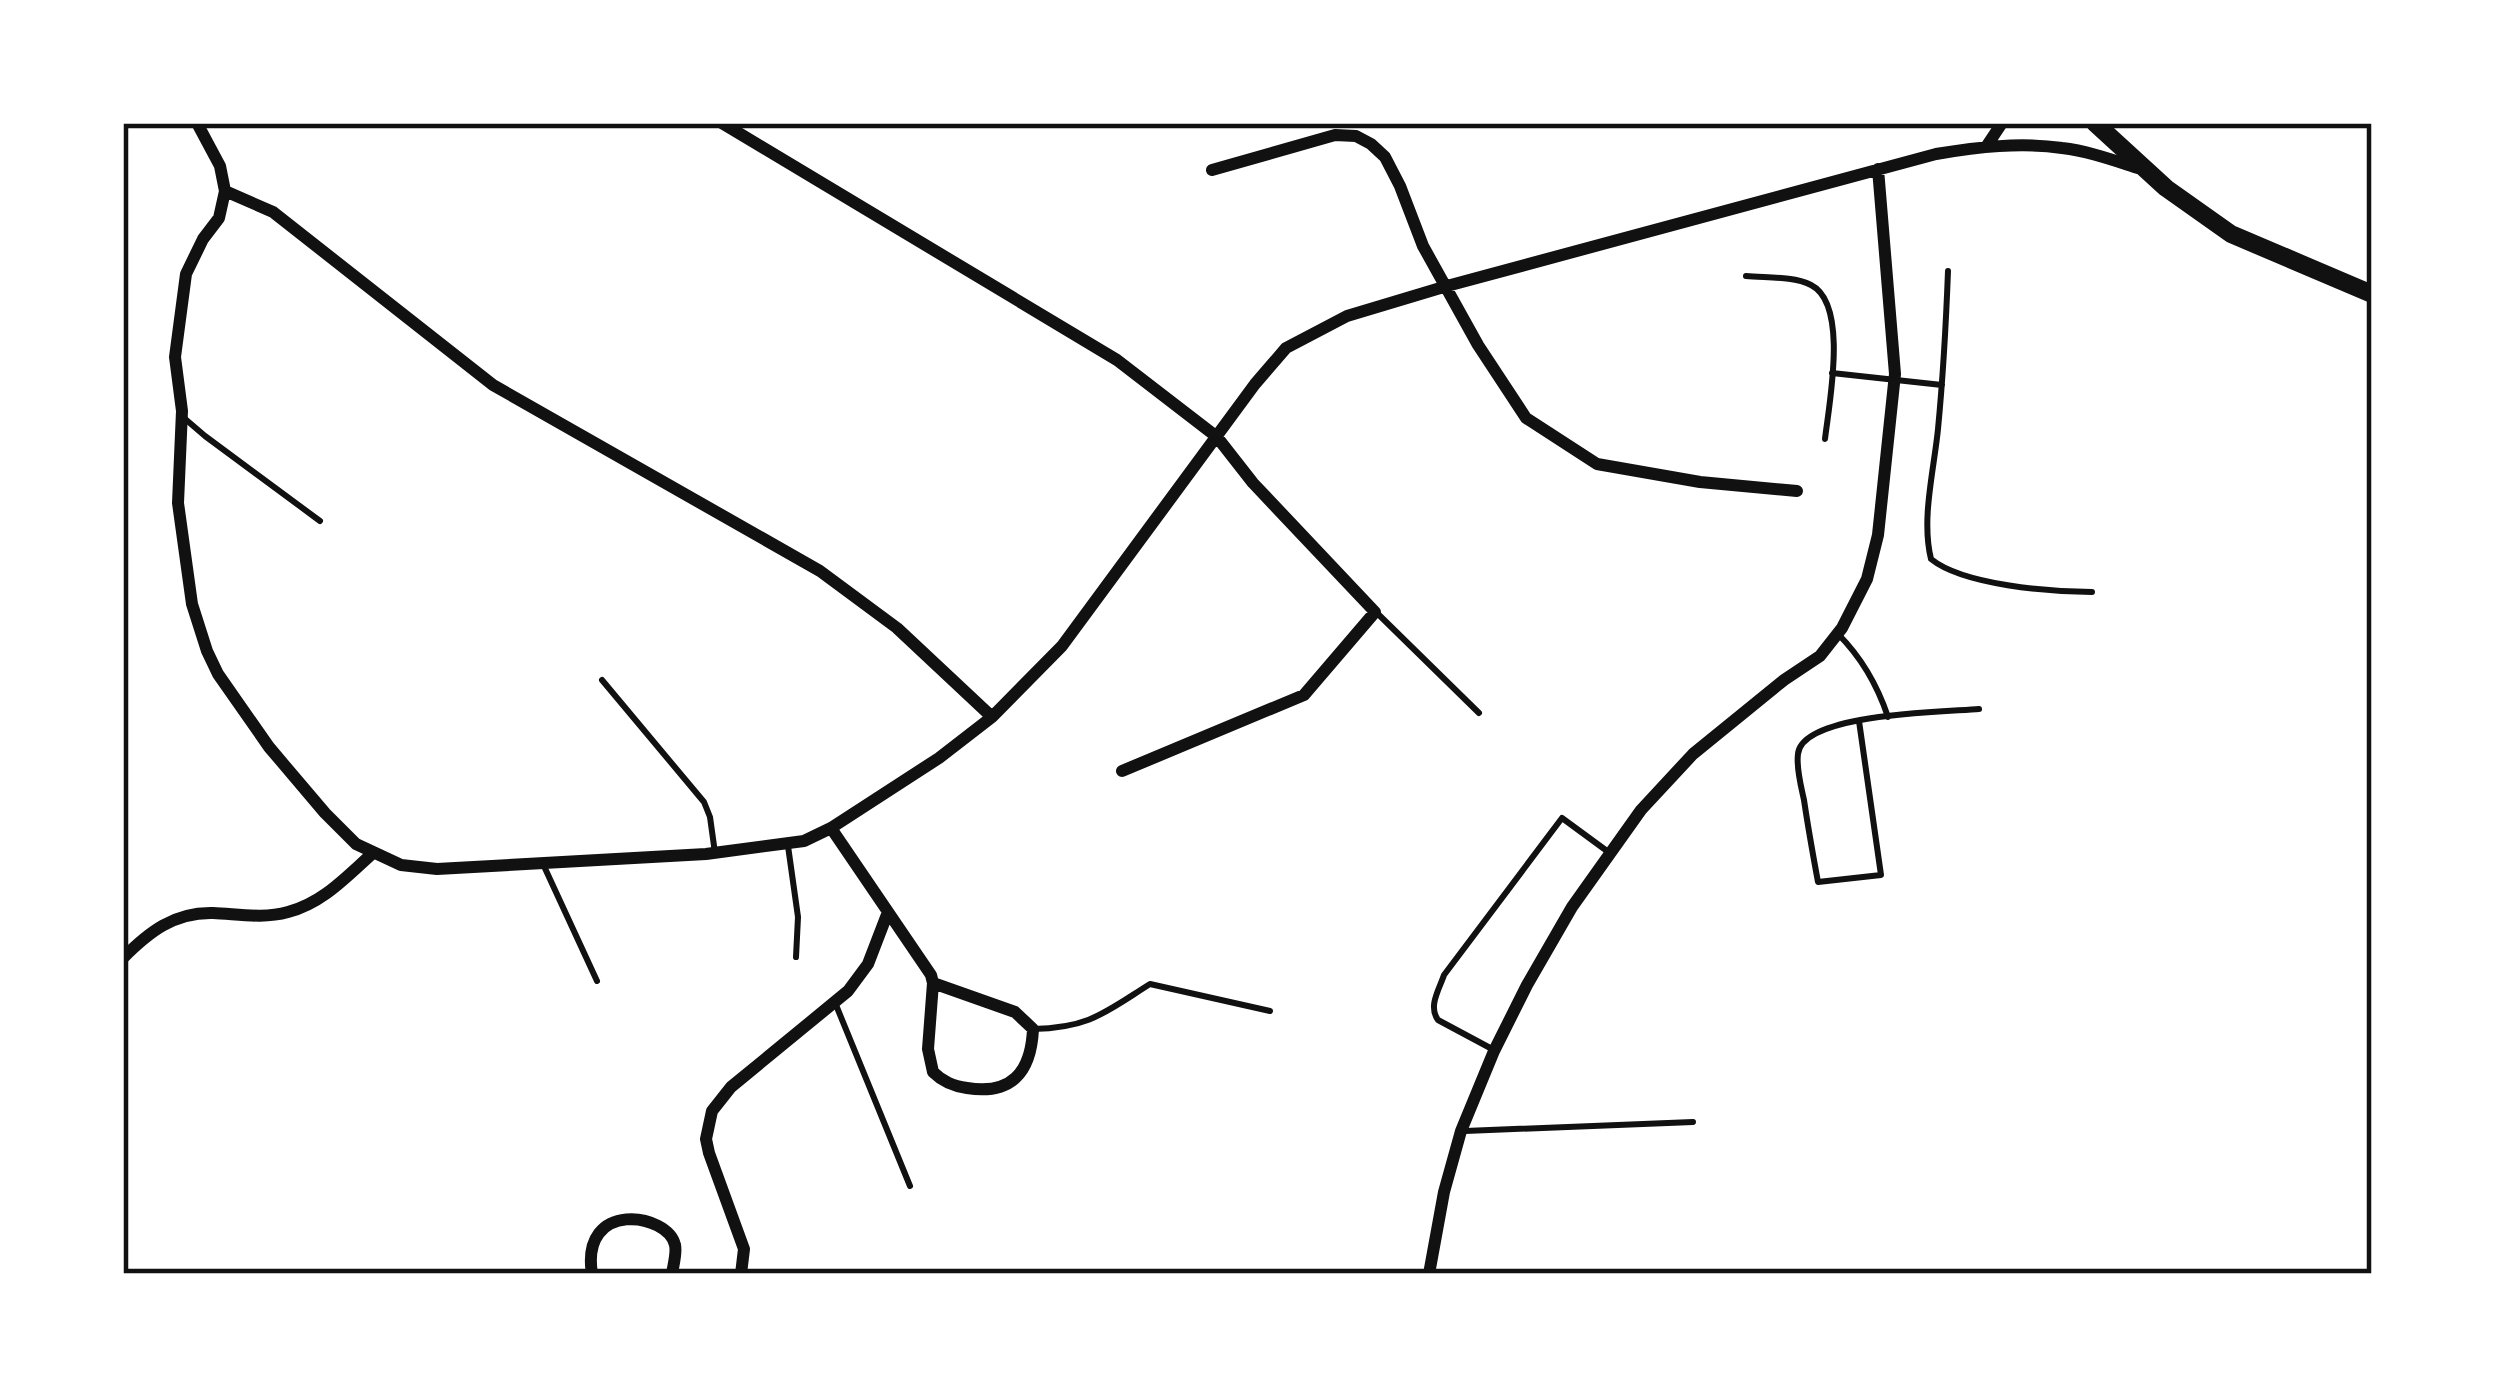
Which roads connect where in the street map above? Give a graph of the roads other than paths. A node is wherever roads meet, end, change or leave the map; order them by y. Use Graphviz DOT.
graph roads {
  1 [pos="197,123"];
  2 [pos="722,123"];
  3 [pos="2002,123"];
  4 [pos="2095,123"];
  5 [pos="1986,147"];
  6 [pos="1878,169"];
  7 [pos="1212,170"];
  8 [pos="2145,170"];
  9 [pos="225,191"];
  10 [pos="1948,272"];
  11 [pos="1745,276"];
  12 [pos="1448,286"];
  13 [pos="2372,294"];
  14 [pos="1832,374"];
  15 [pos="1895,379"];
  16 [pos="1942,386"];
  17 [pos="182,416"];
  18 [pos="1216,437"];
  19 [pos="1825,439"];
  20 [pos="1797,491"];
  21 [pos="320,521"];
  22 [pos="2092,592"];
  23 [pos="1375,612"];
  24 [pos="1838,634"];
  25 [pos="602,680"];
  26 [pos="1979,709"];
  27 [pos="1479,713"];
  28 [pos="992,717"];
  29 [pos="1888,717"];
  30 [pos="1858,721"];
  31 [pos="1122,771"];
  32 [pos="831,828"];
  33 [pos="787,843"];
  34 [pos="716,853"];
  35 [pos="373,854"];
  36 [pos="1610,854"];
  37 [pos="542,863"];
  38 [pos="888,912"];
  39 [pos="796,957"];
  40 [pos="123,958"];
  41 [pos="597,981"];
  42 [pos="933,983"];
  43 [pos="834,1002"];
  44 [pos="1270,1011"];
  45 [pos="1033,1030"];
  46 [pos="1494,1051"];
  47 [pos="1693,1123"];
  48 [pos="1461,1131"];
  49 [pos="910,1186"];
  50 [pos="592,1274"];
  51 [pos="672,1274"];
  52 [pos="741,1274"];
  53 [pos="1429,1274"];
  1 -- 9 [label="street"];
  2 -- 18 [label="street"];
  3 -- 5 [label="street"];
  4 -- 8 [label="main road"];
  5 -- 6 [label="street"];
  5 -- 8 [label="street"];
  6 -- 12 [label="street"];
  6 -- 15 [label="street"];
  7 -- 12 [label="street"];
  8 -- 13 [label="main road"];
  9 -- 17 [label="street"];
  9 -- 28 [label="street"];
  10 -- 16 [label="lane"];
  11 -- 14 [label="lane"];
  12 -- 18 [label="street"];
  12 -- 20 [label="street"];
  14 -- 15 [label="lane"];
  14 -- 19 [label="lane"];
  15 -- 16 [label="lane"];
  15 -- 24 [label="street"];
  16 -- 22 [label="lane"];
  17 -- 21 [label="lane"];
  17 -- 35 [label="street"];
  18 -- 23 [label="street"];
  18 -- 28 [label="street"];
  23 -- 27 [label="lane"];
  23 -- 31 [label="street"];
  24 -- 29 [label="lane"];
  24 -- 36 [label="street"];
  25 -- 34 [label="lane"];
  26 -- 29 [label="lane"];
  28 -- 32 [label="street"];
  29 -- 30 [label="lane"];
  30 -- 30 [label="lane"];
  32 -- 33 [label="street"];
  32 -- 38 [label="street"];
  33 -- 34 [label="street"];
  33 -- 39 [label="lane"];
  34 -- 37 [label="street"];
  35 -- 37 [label="street"];
  35 -- 40 [label="street"];
  36 -- 46 [label="street"];
  36 -- 46 [label="lane"];
  37 -- 41 [label="lane"];
  38 -- 42 [label="street"];
  38 -- 43 [label="street"];
  42 -- 45 [label="street"];
  42 -- 45 [label="street"];
  43 -- 49 [label="lane"];
  43 -- 52 [label="street"];
  44 -- 45 [label="lane"];
  46 -- 48 [label="street"];
  47 -- 48 [label="lane"];
  48 -- 53 [label="street"];
  50 -- 51 [label="street"];
}
